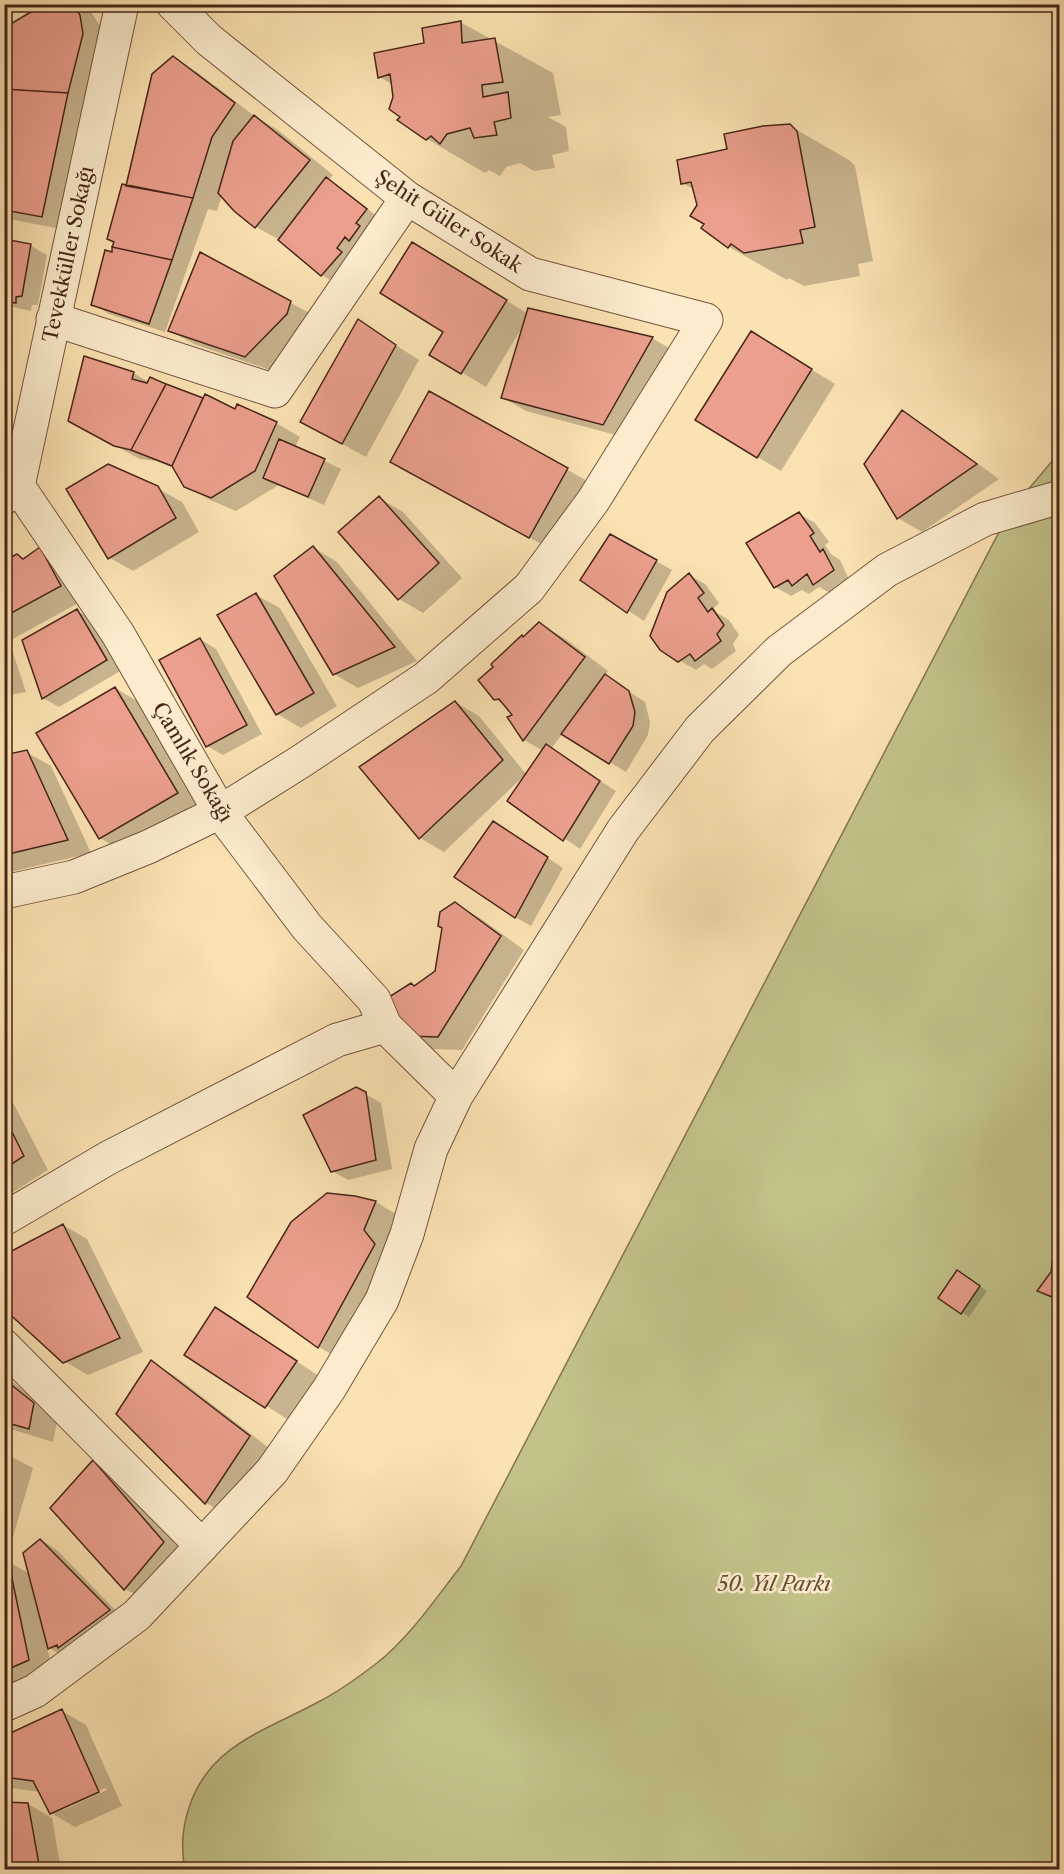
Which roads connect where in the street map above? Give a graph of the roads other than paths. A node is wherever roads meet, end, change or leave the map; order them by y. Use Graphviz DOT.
graph roads {
  1 [pos="122,4"];
  2 [pos="173,4"];
  3 [pos="407,198"];
  4 [pos="53,320"];
  5 [pos="11,492"];
  6 [pos="1059,497"];
  7 [pos="220,812"];
  8 [pos="4,892"];
  9 [pos="386,1026"];
  10 [pos="456,1096"];
  11 [pos="4,1219"];
  12 [pos="4,1346"];
  13 [pos="202,1546"];
  14 [pos="4,1705"];
  1 -- 4 [label="street, Tevekküller Sokağı"];
  2 -- 3 [label="street, Şehit Güler Sokak"];
  3 -- 4 [label="street"];
  3 -- 7 [label="street, Şehit Güler Sokak"];
  4 -- 5 [label="street, Tevekküller Sokağı"];
  5 -- 7 [label="street, Çamlık Sokağı"];
  6 -- 10 [label="street"];
  7 -- 8 [label="street"];
  7 -- 9 [label="street, Çamlık Sokağı"];
  9 -- 10 [label="street, Çamlık Sokağı"];
  9 -- 11 [label="street"];
  10 -- 13 [label="street"];
  12 -- 13 [label="street"];
  13 -- 14 [label="street"];
}
